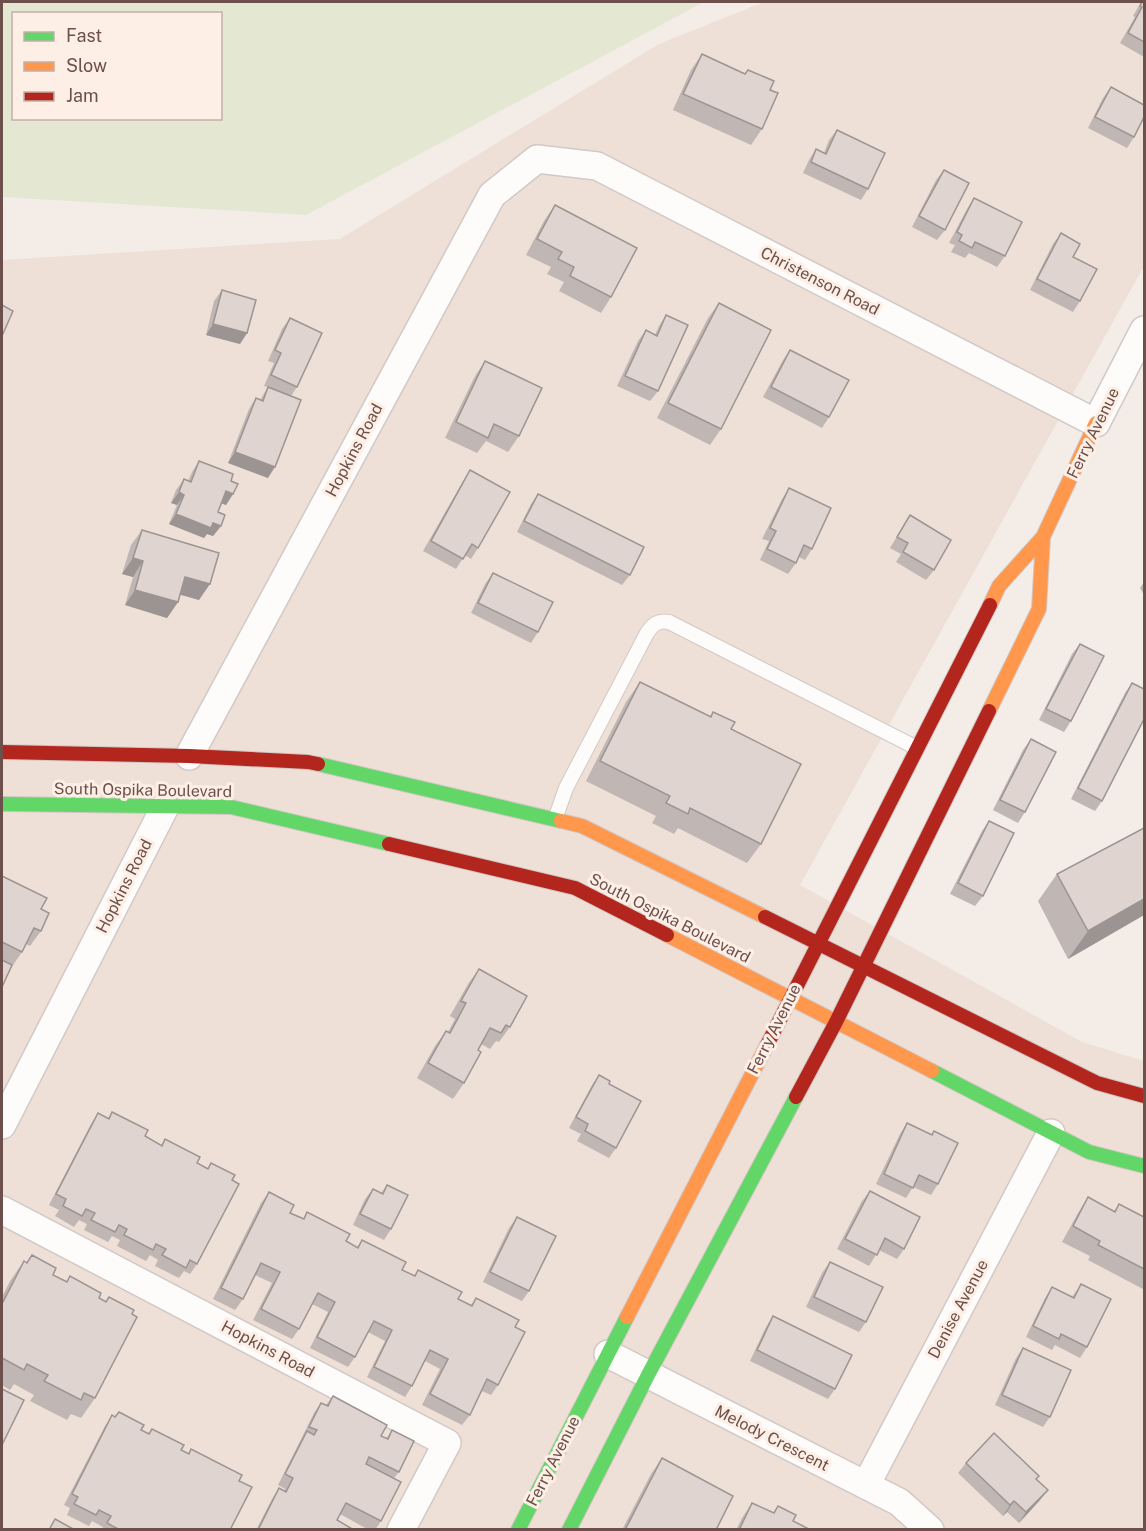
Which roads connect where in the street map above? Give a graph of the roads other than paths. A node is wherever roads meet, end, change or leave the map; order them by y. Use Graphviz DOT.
graph roads {
  1 [pos="537,159"];
  2 [pos="1144,330"];
  3 [pos="1096,423"];
  4 [pos="1043,537"];
  5 [pos="917,748"];
  6 [pos="2,752"];
  7 [pos="189,756"];
  8 [pos="2,804"];
  9 [pos="165,807"];
  10 [pos="555,820"];
  11 [pos="819,944"];
  12 [pos="864,967"];
  13 [pos="790,999"];
  14 [pos="836,1022"];
  15 [pos="1144,1096"];
  16 [pos="2,1125"];
  17 [pos="1051,1133"];
  18 [pos="1144,1166"];
  19 [pos="2,1210"];
  20 [pos="608,1354"];
  21 [pos="648,1375"];
  22 [pos="866,1485"];
  23 [pos="401,1530"];
  24 [pos="518,1530"];
  25 [pos="569,1530"];
  26 [pos="930,1530"];
  1 -- 3 [label="street, Christenson Road"];
  1 -- 7 [label="street, Hopkins Road"];
  2 -- 3 [label="street, Ferry Avenue"];
  3 -- 4 [label="main road, Ferry Avenue"];
  4 -- 5 [label="main road, Ferry Avenue"];
  4 -- 12 [label="main road, Ferry Avenue"];
  5 -- 10 [label="lane"];
  5 -- 11 [label="main road, Ferry Avenue"];
  6 -- 7 [label="main road, South Ospika Boulevard"];
  7 -- 10 [label="main road, South Ospika Boulevard"];
  8 -- 9 [label="main road, South Ospika Boulevard"];
  9 -- 13 [label="main road, South Ospika Boulevard"];
  9 -- 16 [label="street, Hopkins Road"];
  10 -- 11 [label="main road, South Ospika Boulevard"];
  11 -- 12 [label="main road, South Ospika Boulevard"];
  11 -- 13 [label="main road, Ferry Avenue"];
  12 -- 14 [label="main road, Ferry Avenue"];
  12 -- 15 [label="main road, South Ospika Boulevard"];
  13 -- 14 [label="main road, South Ospika Boulevard"];
  13 -- 20 [label="main road, Ferry Avenue"];
  14 -- 17 [label="main road, South Ospika Boulevard"];
  14 -- 21 [label="main road, Ferry Avenue"];
  17 -- 18 [label="main road, South Ospika Boulevard"];
  17 -- 22 [label="street, Denise Avenue"];
  19 -- 23 [label="street, Hopkins Road"];
  20 -- 21 [label="street, Melody Crescent"];
  20 -- 24 [label="main road, Ferry Avenue"];
  21 -- 22 [label="street, Melody Crescent"];
  21 -- 25 [label="main road, Ferry Avenue"];
  22 -- 26 [label="street, Melody Crescent"];
}
